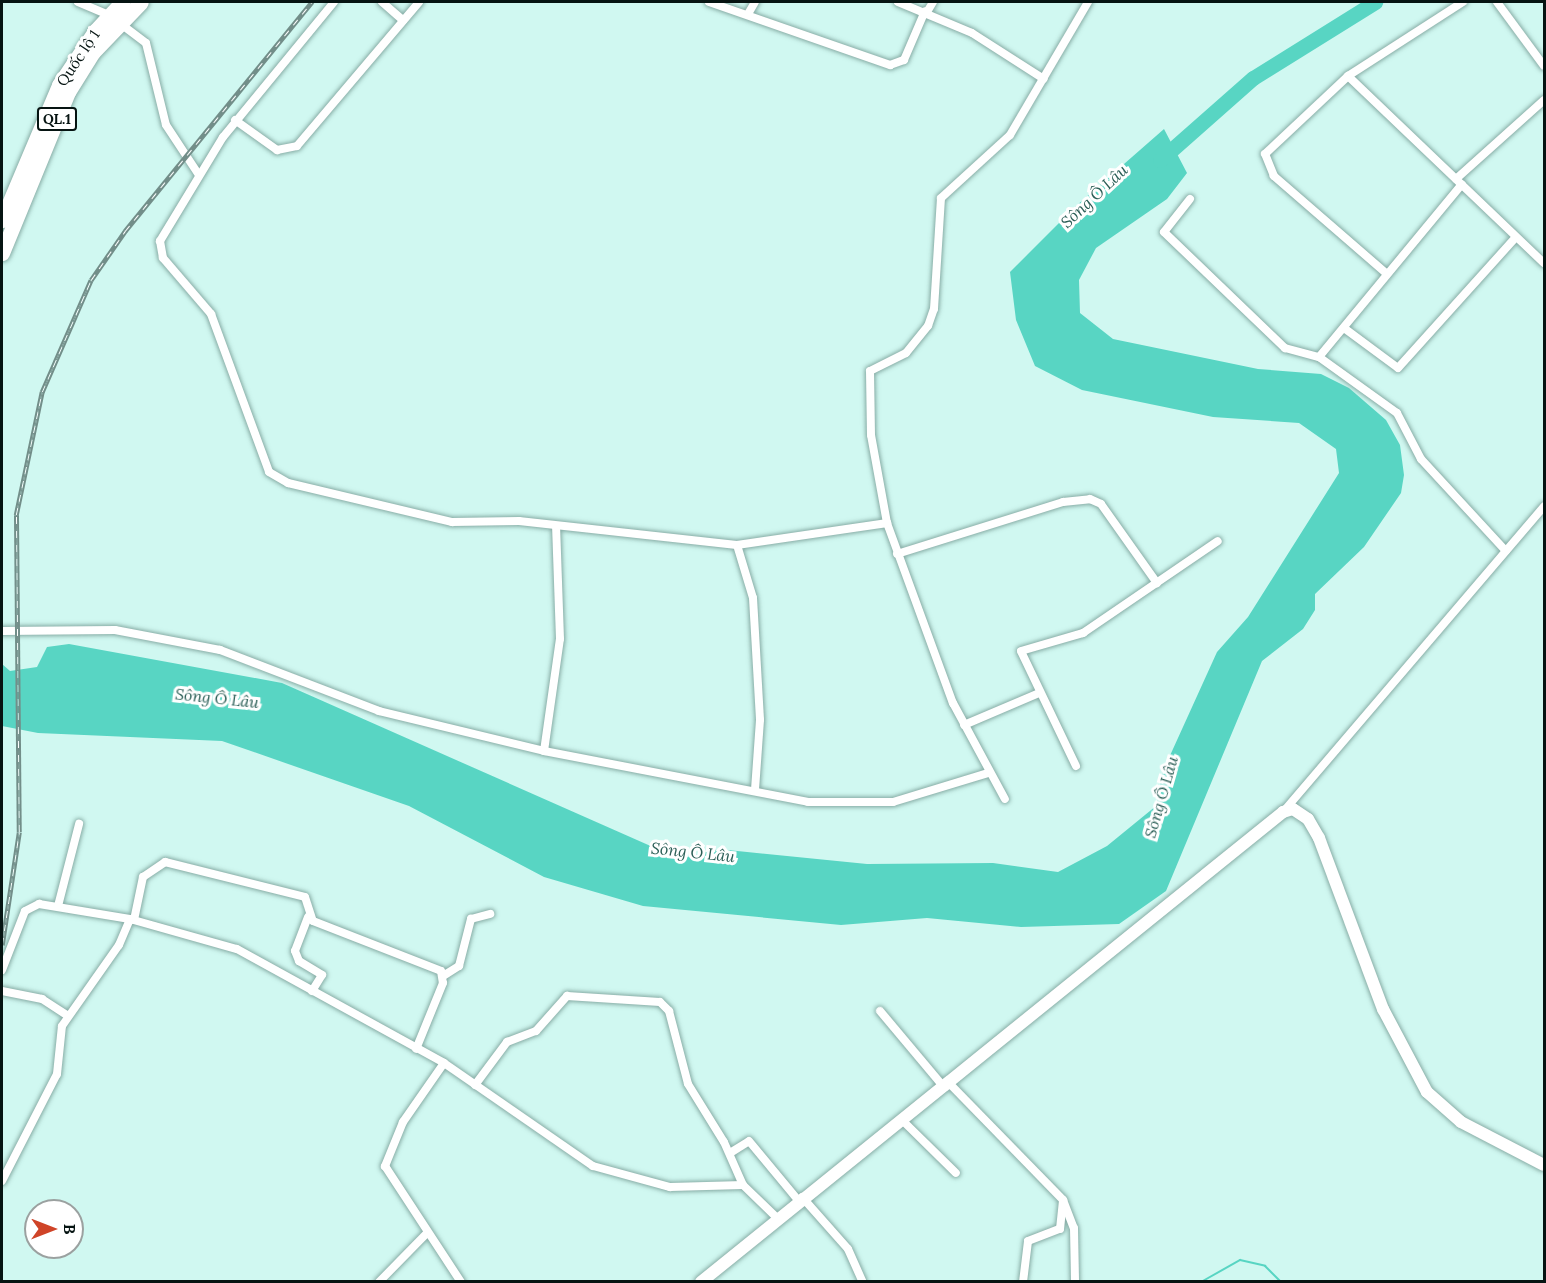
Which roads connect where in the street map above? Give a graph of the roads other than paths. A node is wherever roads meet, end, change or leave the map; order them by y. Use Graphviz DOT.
graph roads {
  1 [pos="78,2"];
  2 [pos="122,2"];
  3 [pos="141,2"];
  4 [pos="334,2"];
  5 [pos="382,2"];
  6 [pos="419,2"];
  7 [pos="709,2"];
  8 [pos="755,2"];
  9 [pos="898,2"];
  10 [pos="933,2"];
  11 [pos="1088,2"];
  12 [pos="1463,2"];
  13 [pos="1497,2"];
  14 [pos="107,12"];
  15 [pos="926,12"];
  16 [pos="748,15"];
  17 [pos="402,20"];
  18 [pos="1545,66"];
  19 [pos="1348,76"];
  20 [pos="1044,79"];
  21 [pos="1545,100"];
  22 [pos="235,120"];
  23 [pos="199,175"];
  24 [pos="1459,181"];
  25 [pos="5,200"];
  26 [pos="1190,200"];
  27 [pos="2,220"];
  28 [pos="1516,237"];
  29 [pos="2,253"];
  30 [pos="1545,263"];
  31 [pos="1388,274"];
  32 [pos="1344,328"];
  33 [pos="1318,357"];
  34 [pos="1545,506"];
  35 [pos="887,524"];
  36 [pos="556,526"];
  37 [pos="1218,541"];
  38 [pos="737,544"];
  39 [pos="1506,551"];
  40 [pos="897,554"];
  41 [pos="1156,583"];
  42 [pos="2,631"];
  43 [pos="1039,693"];
  44 [pos="964,725"];
  45 [pos="544,751"];
  46 [pos="1076,766"];
  47 [pos="988,773"];
  48 [pos="755,790"];
  49 [pos="1005,799"];
  50 [pos="1283,812"];
  51 [pos="79,824"];
  52 [pos="58,906"];
  53 [pos="490,914"];
  54 [pos="308,917"];
  55 [pos="132,919"];
  56 [pos="2,970"];
  57 [pos="443,976"];
  58 [pos="2,991"];
  59 [pos="312,991"];
  60 [pos="880,1011"];
  61 [pos="68,1016"];
  62 [pos="416,1049"];
  63 [pos="444,1063"];
  64 [pos="946,1084"];
  65 [pos="475,1085"];
  66 [pos="903,1121"];
  67 [pos="730,1153"];
  68 [pos="1545,1165"];
  69 [pos="956,1173"];
  70 [pos="2,1181"];
  71 [pos="743,1185"];
  72 [pos="800,1199"];
  73 [pos="1063,1200"];
  74 [pos="777,1218"];
  75 [pos="427,1233"];
  76 [pos="378,1281"];
  77 [pos="461,1281"];
  78 [pos="701,1281"];
  79 [pos="863,1281"];
  80 [pos="1023,1281"];
  81 [pos="1075,1281"];
  1 -- 14 [label="street"];
  2 -- 14 [label="highway, Quốc lộ 1 / QL.1"];
  3 -- 14 [label="highway, Quốc lộ 1 / QL.1"];
  4 -- 22 [label="street"];
  5 -- 17 [label="street"];
  6 -- 17 [label="street"];
  7 -- 16 [label="street"];
  8 -- 16 [label="street"];
  9 -- 15 [label="street"];
  10 -- 15 [label="street"];
  11 -- 20 [label="street"];
  12 -- 19 [label="street"];
  13 -- 18 [label="street"];
  14 -- 23 [label="street"];
  14 -- 25 [label="highway, Quốc lộ 1 / QL.1"];
  14 -- 29 [label="highway, Quốc lộ 1 / QL.1"];
  15 -- 16 [label="street"];
  15 -- 20 [label="street"];
  17 -- 22 [label="street"];
  19 -- 24 [label="street"];
  19 -- 31 [label="street"];
  20 -- 35 [label="street"];
  21 -- 24 [label="street"];
  22 -- 23 [label="street"];
  23 -- 36 [label="street"];
  24 -- 28 [label="street"];
  24 -- 31 [label="street"];
  25 -- 27 [label="highway, Quốc lộ 1 / QL.1"];
  26 -- 33 [label="street"];
  28 -- 30 [label="street"];
  28 -- 32 [label="street"];
  31 -- 32 [label="street"];
  32 -- 33 [label="street"];
  33 -- 39 [label="street"];
  34 -- 39 [label="street"];
  35 -- 38 [label="street"];
  35 -- 40 [label="street"];
  36 -- 38 [label="street"];
  36 -- 45 [label="street"];
  37 -- 41 [label="street"];
  38 -- 48 [label="street"];
  39 -- 50 [label="street"];
  40 -- 41 [label="street"];
  40 -- 44 [label="street"];
  41 -- 43 [label="street"];
  42 -- 45 [label="street"];
  43 -- 44 [label="street"];
  43 -- 46 [label="street"];
  44 -- 47 [label="street"];
  45 -- 48 [label="street"];
  47 -- 48 [label="street"];
  47 -- 49 [label="street"];
  50 -- 64 [label="main road"];
  50 -- 68 [label="main road"];
  51 -- 52 [label="street"];
  52 -- 55 [label="street"];
  52 -- 56 [label="street"];
  53 -- 57 [label="street"];
  54 -- 55 [label="street"];
  54 -- 57 [label="street"];
  54 -- 59 [label="street"];
  55 -- 59 [label="street"];
  55 -- 61 [label="street"];
  57 -- 62 [label="street"];
  58 -- 61 [label="street"];
  59 -- 62 [label="street"];
  60 -- 64 [label="street"];
  61 -- 70 [label="street"];
  62 -- 63 [label="street"];
  63 -- 65 [label="street"];
  63 -- 75 [label="street"];
  64 -- 66 [label="main road"];
  64 -- 73 [label="street"];
  65 -- 67 [label="street"];
  65 -- 71 [label="street"];
  66 -- 69 [label="street"];
  66 -- 72 [label="main road"];
  67 -- 71 [label="street"];
  67 -- 72 [label="street"];
  71 -- 74 [label="street"];
  72 -- 74 [label="main road"];
  72 -- 79 [label="street"];
  73 -- 80 [label="street"];
  73 -- 81 [label="street"];
  74 -- 78 [label="main road"];
  75 -- 76 [label="street"];
  75 -- 77 [label="street"];
}
